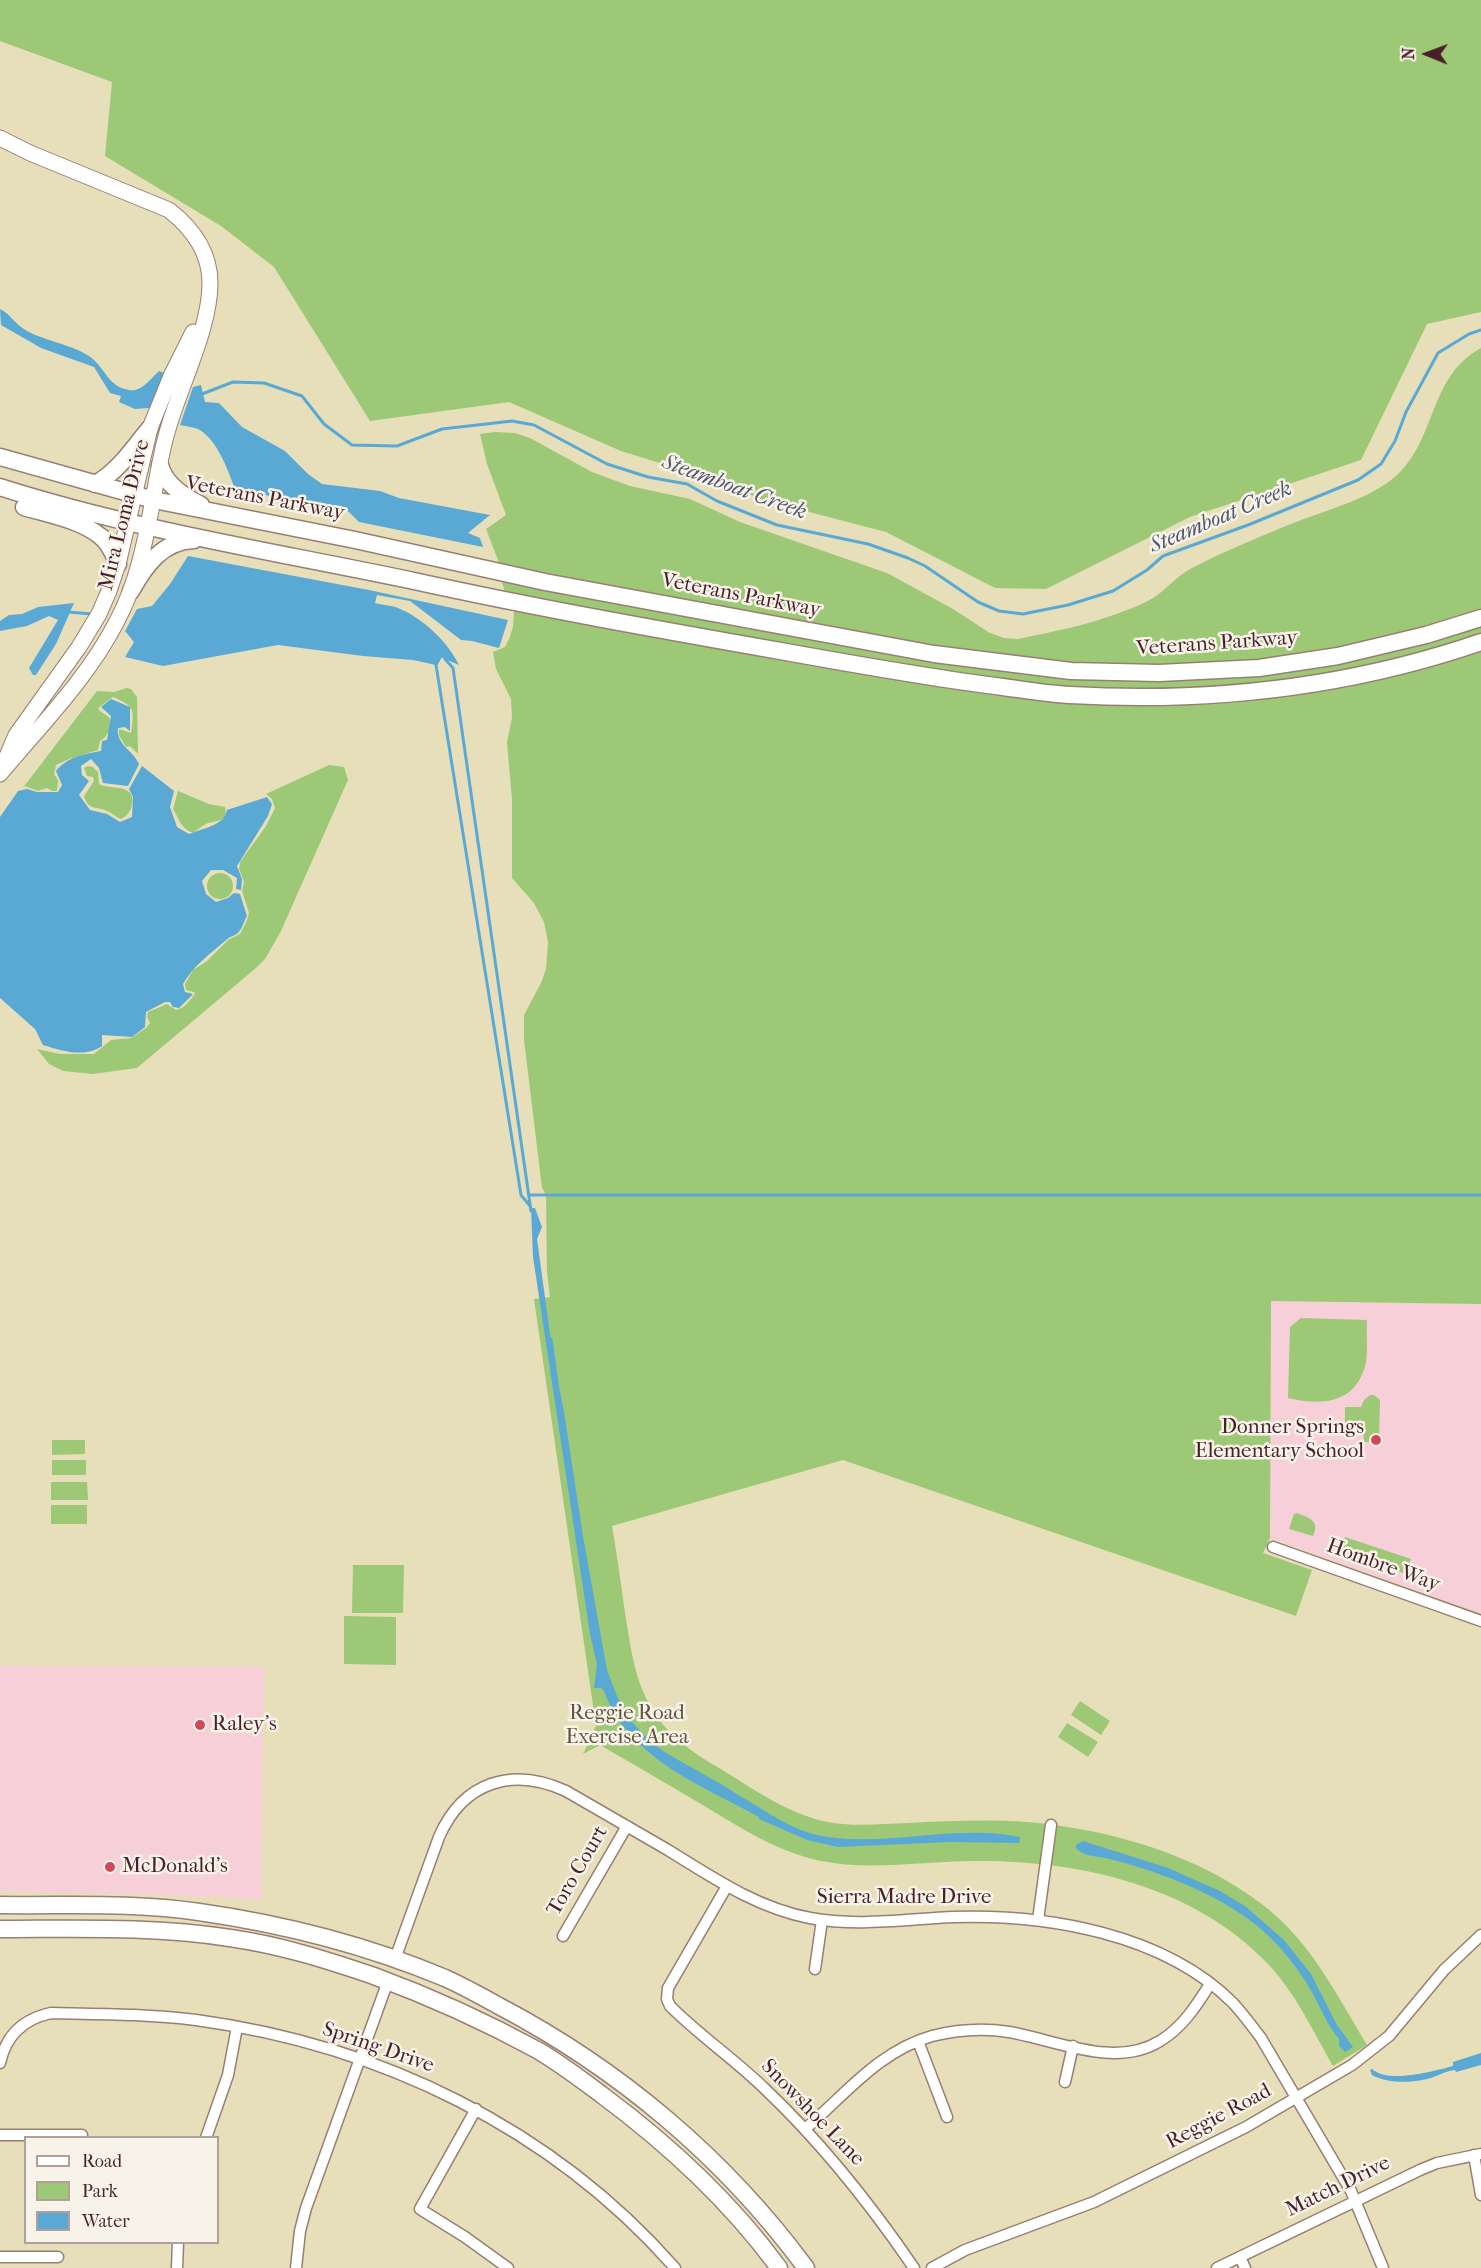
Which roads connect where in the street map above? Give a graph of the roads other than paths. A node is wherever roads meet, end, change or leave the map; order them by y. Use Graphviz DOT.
graph roads {
  1 [pos="0,138"];
  2 [pos="177,380"];
  3 [pos="153,422"];
  4 [pos="0,457"];
  5 [pos="160,465"];
  6 [pos="95,484"];
  7 [pos="0,487"];
  8 [pos="135,495"];
  9 [pos="0,499"];
  10 [pos="154,500"];
  11 [pos="209,510"];
  12 [pos="128,521"];
  13 [pos="148,526"];
  14 [pos="206,540"];
  15 [pos="118,564"];
  16 [pos="131,591"];
  17 [pos="1481,618"];
  18 [pos="1481,642"];
  19 [pos="0,774"];
  20 [pos="1273,1547"];
  21 [pos="1481,1621"];
  22 [pos="1051,1825"];
  23 [pos="627,1826"];
  24 [pos="727,1886"];
  25 [pos="0,1905"];
  26 [pos="822,1920"];
  27 [pos="1038,1920"];
  28 [pos="0,1929"];
  29 [pos="1481,1935"];
  30 [pos="563,1936"];
  31 [pos="239,1940"];
  32 [pos="395,1959"];
  33 [pos="815,1969"];
  34 [pos="388,1981"];
  35 [pos="1210,1984"];
  36 [pos="237,2027"];
  37 [pos="541,2029"];
  38 [pos="918,2041"];
  39 [pos="1073,2046"];
  40 [pos="358,2060"];
  41 [pos="0,2063"];
  42 [pos="1065,2082"];
  43 [pos="1296,2097"];
  44 [pos="477,2109"];
  45 [pos="947,2117"];
  46 [pos="806,2129"];
  47 [pos="0,2135"];
  48 [pos="82,2135"];
  49 [pos="207,2136"];
  50 [pos="1478,2155"];
  51 [pos="1481,2195"];
  52 [pos="1355,2200"];
  53 [pos="178,2244"];
  54 [pos="0,2257"];
  55 [pos="58,2257"];
  56 [pos="1240,2257"];
  57 [pos="177,2268"];
  58 [pos="296,2268"];
  59 [pos="508,2268"];
  60 [pos="675,2268"];
  61 [pos="779,2268"];
  62 [pos="807,2268"];
  63 [pos="914,2268"];
  64 [pos="932,2268"];
  65 [pos="1217,2268"];
  66 [pos="1245,2268"];
  67 [pos="1383,2268"];
  1 -- 2 [label="main road, Mira Loma Drive"];
  2 -- 3 [label="main road, Mira Loma Drive"];
  2 -- 5 [label="main road, Mira Loma Drive"];
  3 -- 6 [label="main road"];
  3 -- 8 [label="main road, Mira Loma Drive"];
  4 -- 6 [label="main road, Veterans Parkway"];
  5 -- 10 [label="main road, Mira Loma Drive"];
  5 -- 11 [label="main road"];
  6 -- 8 [label="main road, Veterans Parkway"];
  7 -- 12 [label="main road"];
  8 -- 10 [label="main road, Veterans Parkway"];
  8 -- 12 [label="main road, Mira Loma Drive"];
  9 -- 15 [label="main road"];
  10 -- 11 [label="main road, Veterans Parkway"];
  10 -- 13 [label="main road, Mira Loma Drive"];
  11 -- 17 [label="main road, Veterans Parkway"];
  12 -- 13 [label="main road"];
  12 -- 15 [label="main road, Mira Loma Drive"];
  13 -- 14 [label="main road"];
  13 -- 16 [label="main road, Mira Loma Drive"];
  14 -- 16 [label="main road"];
  14 -- 18 [label="main road"];
  15 -- 19 [label="main road, Mira Loma Drive"];
  16 -- 19 [label="main road, Mira Loma Drive"];
  20 -- 21 [label="street, Hombre Way"];
  22 -- 27 [label="street"];
  23 -- 24 [label="street, Sierra Madre Drive"];
  23 -- 30 [label="street, Toro Court"];
  23 -- 32 [label="street, Sierra Madre Drive"];
  24 -- 26 [label="street, Sierra Madre Drive"];
  24 -- 46 [label="street, Snowshoe Lane"];
  25 -- 32 [label="main road"];
  26 -- 27 [label="street, Sierra Madre Drive"];
  26 -- 33 [label="street"];
  27 -- 35 [label="street, Sierra Madre Drive"];
  28 -- 31 [label="main road"];
  29 -- 43 [label="street, Reggie Road"];
  31 -- 32 [label="main road"];
  31 -- 34 [label="main road"];
  32 -- 37 [label="main road"];
  34 -- 37 [label="main road"];
  34 -- 40 [label="street"];
  34 -- 61 [label="main road"];
  35 -- 39 [label="street"];
  35 -- 43 [label="street, Sierra Madre Drive"];
  36 -- 40 [label="street, Spring Drive"];
  36 -- 41 [label="street, Spring Drive"];
  36 -- 49 [label="street"];
  37 -- 62 [label="main road"];
  38 -- 39 [label="street"];
  38 -- 45 [label="street"];
  38 -- 46 [label="street"];
  39 -- 42 [label="street"];
  40 -- 44 [label="street, Spring Drive"];
  40 -- 58 [label="street"];
  43 -- 52 [label="street, Sierra Madre Drive"];
  43 -- 64 [label="street, Reggie Road"];
  44 -- 59 [label="street"];
  44 -- 60 [label="street, Spring Drive"];
  46 -- 63 [label="street, Snowshoe Lane"];
  47 -- 48 [label="street"];
  50 -- 51 [label="street"];
  50 -- 52 [label="street, Match Drive"];
  52 -- 56 [label="street, Match Drive"];
  52 -- 67 [label="street, Sierra Madre Drive"];
  53 -- 57 [label="street"];
  54 -- 55 [label="street"];
  56 -- 65 [label="street, Match Drive"];
  56 -- 66 [label="street"];
}
